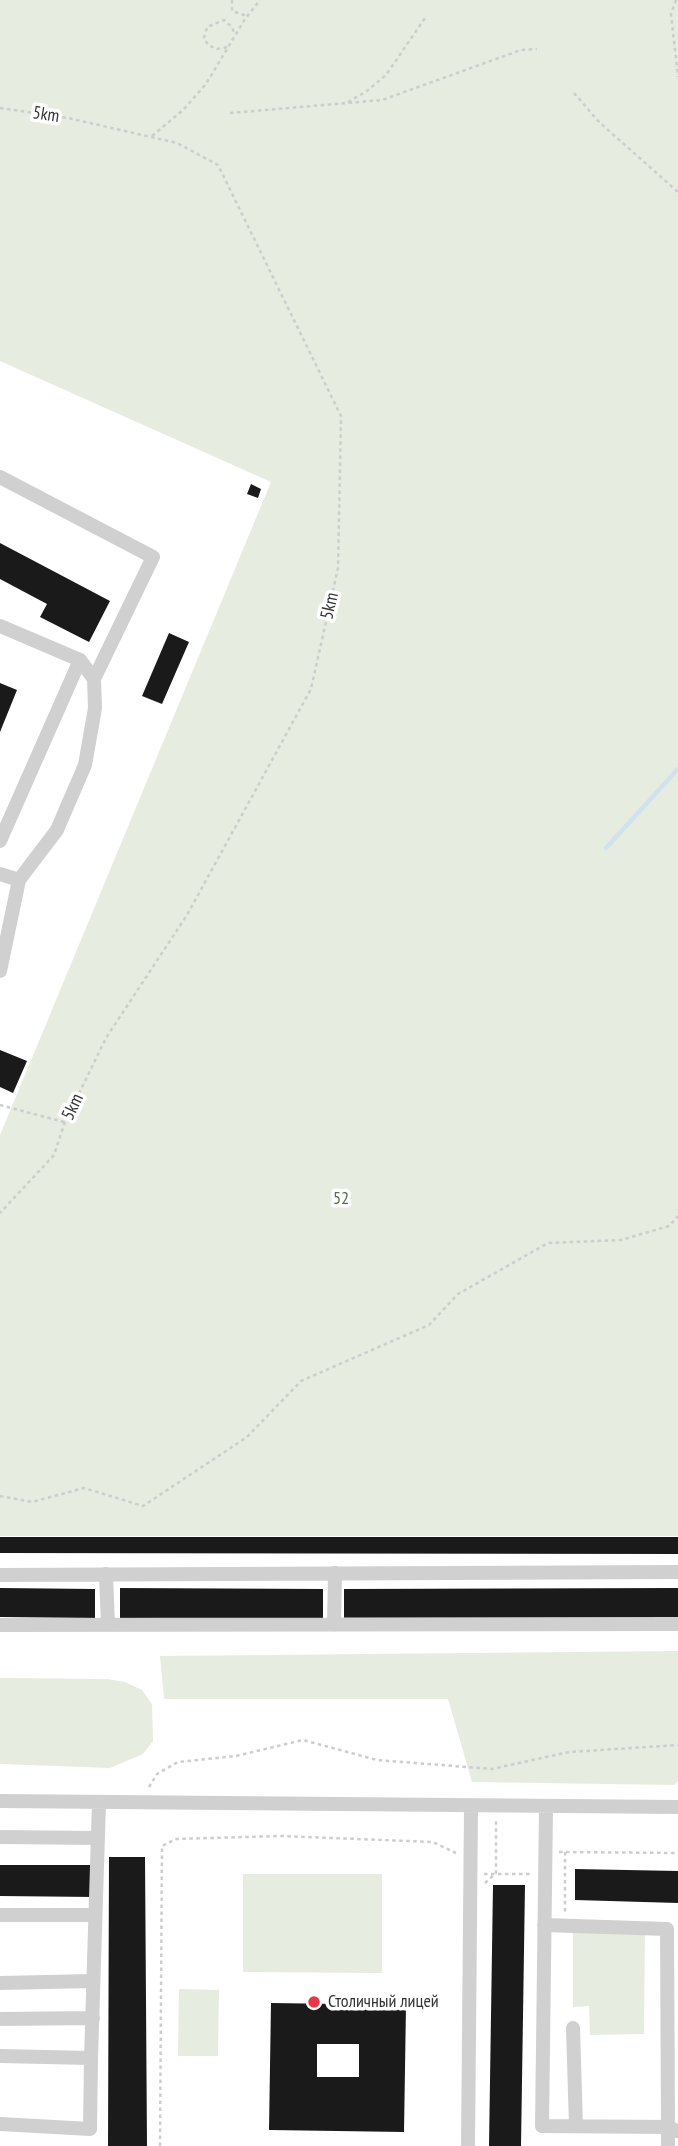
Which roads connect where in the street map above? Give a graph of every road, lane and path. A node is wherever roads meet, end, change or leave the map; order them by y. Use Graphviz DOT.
graph roads {
  1 [pos="232,0"];
  2 [pos="260,0"];
  3 [pos="676,0"];
  4 [pos="247,16"];
  5 [pos="425,18"];
  6 [pos="235,35"];
  7 [pos="228,46"];
  8 [pos="537,49"];
  9 [pos="678,77"];
  10 [pos="574,93"];
  11 [pos="345,104"];
  12 [pos="0,108"];
  13 [pos="230,113"];
  14 [pos="151,138"];
  15 [pos="678,192"];
  16 [pos="0,477"];
  17 [pos="0,626"];
  18 [pos="80,660"];
  19 [pos="94,679"];
  20 [pos="0,841"];
  21 [pos="0,874"];
  22 [pos="19,880"];
  23 [pos="0,971"];
  24 [pos="0,1105"];
  25 [pos="65,1122"];
  26 [pos="0,1213"];
  27 [pos="678,1216"];
  28 [pos="0,1496"];
  29 [pos="678,1572"];
  30 [pos="335,1573"];
  31 [pos="106,1574"];
  32 [pos="0,1575"];
  33 [pos="678,1624"];
  34 [pos="0,1625"];
  35 [pos="108,1625"];
  36 [pos="334,1625"];
  37 [pos="678,1745"];
  38 [pos="0,1801"];
  39 [pos="99,1802"];
  40 [pos="141,1802"];
  41 [pos="471,1807"];
  42 [pos="496,1807"];
  43 [pos="546,1807"];
  44 [pos="678,1807"];
  45 [pos="0,1837"];
  46 [pos="98,1838"];
  47 [pos="545,1852"];
  48 [pos="565,1852"];
  49 [pos="678,1853"];
  50 [pos="470,1867"];
  51 [pos="496,1873"];
  52 [pos="545,1874"];
  53 [pos="0,1915"];
  54 [pos="96,1915"];
  55 [pos="565,1918"];
  56 [pos="544,1925"];
  57 [pos="673,1928"];
  58 [pos="93,1981"];
  59 [pos="0,1983"];
  60 [pos="93,2018"];
  61 [pos="0,2019"];
  62 [pos="573,2028"];
  63 [pos="0,2056"];
  64 [pos="92,2058"];
  65 [pos="0,2124"];
  66 [pos="576,2126"];
  67 [pos="673,2129"];
  68 [pos="160,2146"];
  69 [pos="468,2146"];
  70 [pos="668,2146"];
  1 -- 4 [label="path"];
  2 -- 4 [label="path"];
  3 -- 9 [label="path"];
  4 -- 6 [label="path"];
  5 -- 11 [label="path"];
  6 -- 7 [label="path"];
  6 -- 7 [label="path"];
  7 -- 14 [label="path"];
  8 -- 11 [label="path"];
  10 -- 15 [label="path"];
  11 -- 13 [label="path"];
  12 -- 14 [label="path, 5km"];
  14 -- 25 [label="path, 5km"];
  16 -- 19 [label="street"];
  17 -- 18 [label="street"];
  18 -- 19 [label="street"];
  18 -- 20 [label="street"];
  19 -- 22 [label="street"];
  21 -- 22 [label="street"];
  22 -- 23 [label="street"];
  24 -- 25 [label="path"];
  25 -- 26 [label="path, 5km"];
  27 -- 28 [label="path"];
  29 -- 30 [label="street"];
  30 -- 31 [label="street"];
  30 -- 36 [label="street"];
  31 -- 32 [label="street"];
  31 -- 35 [label="street"];
  33 -- 36 [label="street"];
  34 -- 35 [label="street"];
  35 -- 36 [label="street"];
  37 -- 40 [label="path"];
  38 -- 39 [label="street"];
  39 -- 40 [label="street"];
  39 -- 46 [label="street"];
  40 -- 41 [label="street"];
  41 -- 42 [label="street"];
  41 -- 50 [label="street"];
  42 -- 43 [label="street"];
  42 -- 51 [label="path"];
  43 -- 44 [label="street"];
  43 -- 47 [label="street"];
  45 -- 46 [label="street"];
  46 -- 54 [label="street"];
  47 -- 48 [label="path"];
  47 -- 52 [label="street"];
  48 -- 49 [label="path"];
  48 -- 55 [label="path"];
  50 -- 51 [label="path"];
  50 -- 68 [label="path"];
  50 -- 69 [label="street"];
  51 -- 52 [label="path"];
  52 -- 56 [label="street"];
  53 -- 54 [label="street"];
  54 -- 58 [label="street"];
  56 -- 57 [label="street"];
  56 -- 66 [label="street"];
  57 -- 67 [label="street"];
  58 -- 59 [label="street"];
  58 -- 60 [label="street"];
  60 -- 61 [label="street"];
  60 -- 64 [label="street"];
  62 -- 66 [label="street"];
  63 -- 64 [label="street"];
  64 -- 65 [label="street"];
  66 -- 67 [label="street"];
  67 -- 70 [label="street"];
}
